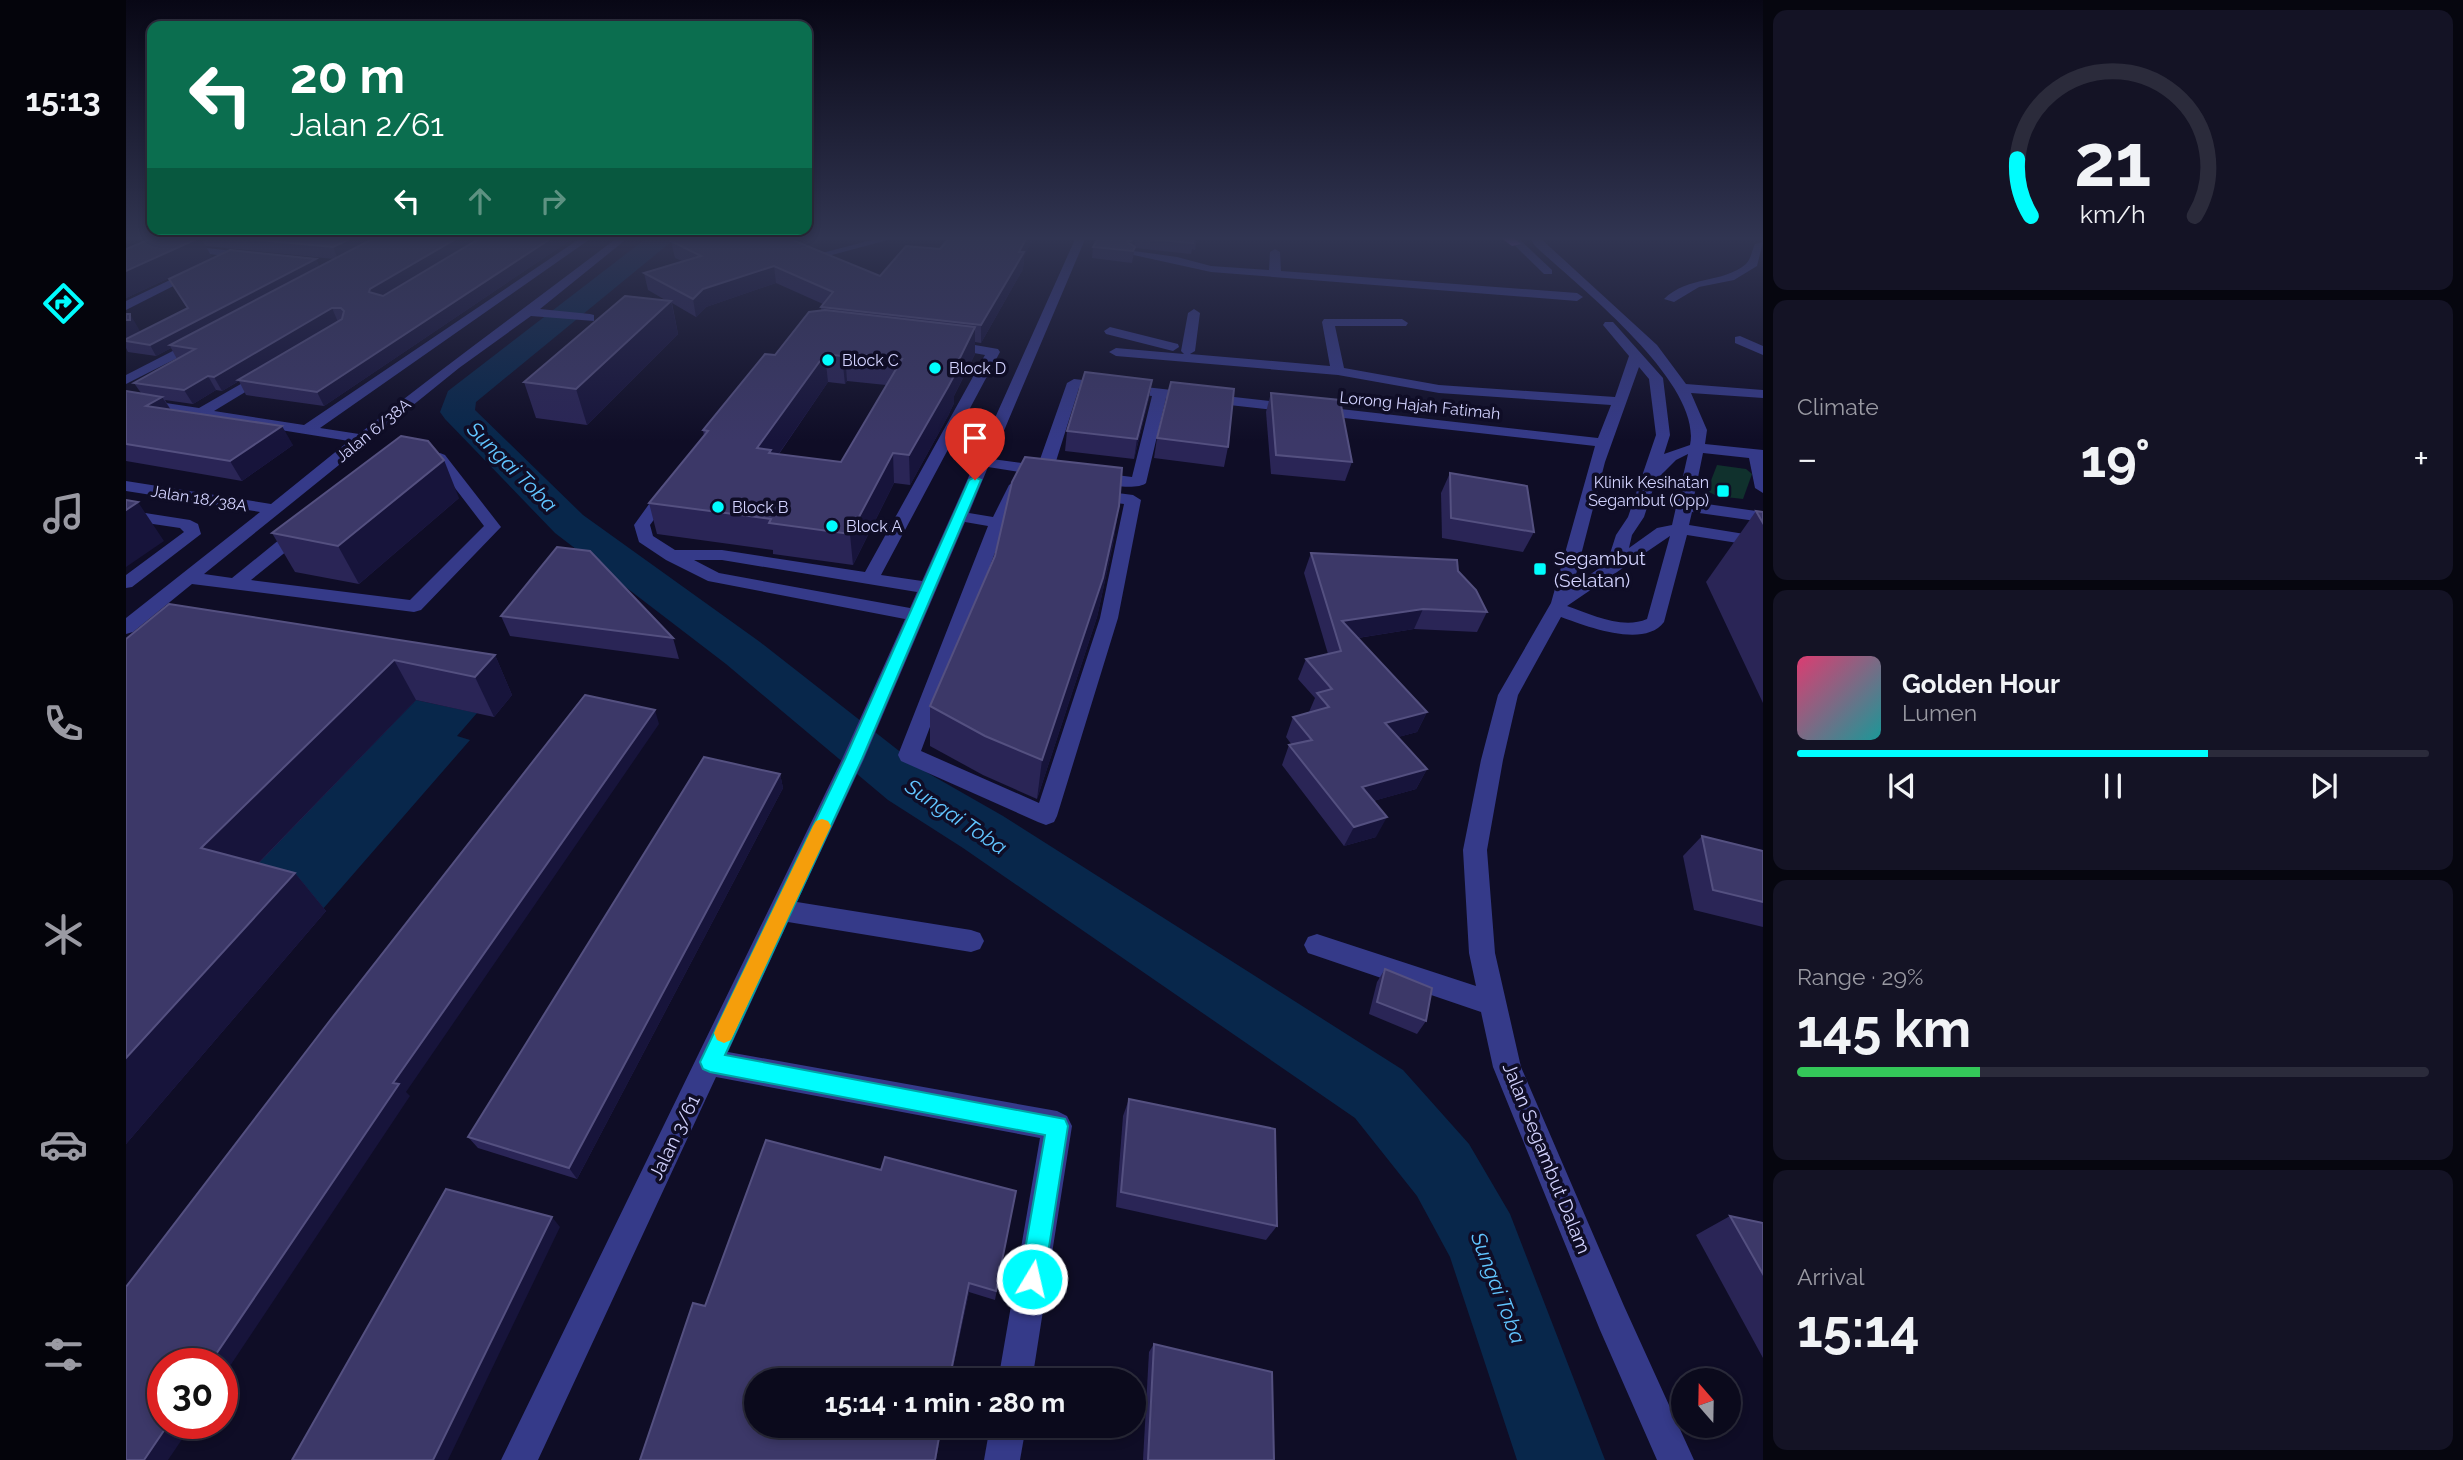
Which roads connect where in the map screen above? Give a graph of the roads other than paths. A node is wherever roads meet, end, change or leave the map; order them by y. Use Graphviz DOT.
graph roads {
  1 [pos="489,305"];
  2 [pos="538,305"];
  3 [pos="1051,305"];
  4 [pos="1586,305"];
  5 [pos="1606,305"];
  6 [pos="529,312"];
  7 [pos="1194,313"];
  8 [pos="590,318"];
  9 [pos="1402,323"];
  10 [pos="1111,331"];
  11 [pos="209,336"];
  12 [pos="1740,340"];
  13 [pos="934,343"];
  14 [pos="1188,351"];
  15 [pos="1763,351"];
  16 [pos="1116,352"];
  17 [pos="1636,356"];
  18 [pos="1220,361"];
  19 [pos="272,370"];
  20 [pos="1338,371"];
  21 [pos="126,380"];
  22 [pos="1682,388"];
  23 [pos="1160,393"];
  24 [pos="1763,394"];
  25 [pos="126,401"];
  26 [pos="1618,401"];
  27 [pos="201,413"];
  28 [pos="307,430"];
  29 [pos="362,439"];
  30 [pos="1604,443"];
  31 [pos="1698,448"];
  32 [pos="1759,455"];
  33 [pos="440,458"];
  34 [pos="983,462"];
  35 [pos="1044,471"];
  36 [pos="675,480"];
  37 [pos="1762,484"];
  38 [pos="1646,485"];
  39 [pos="126,486"];
  40 [pos="1685,506"];
  41 [pos="272,509"];
  42 [pos="126,515"];
  43 [pos="959,516"];
  44 [pos="1763,517"];
  45 [pos="312,523"];
  46 [pos="998,523"];
  47 [pos="1680,529"];
  48 [pos="1763,542"];
  49 [pos="672,555"];
  50 [pos="1615,565"];
  51 [pos="189,578"];
  52 [pos="870,579"];
  53 [pos="126,583"];
  54 [pos="235,584"];
  55 [pos="928,588"];
  56 [pos="1558,606"];
  57 [pos="916,615"];
  58 [pos="126,628"];
  59 [pos="782,910"];
  60 [pos="971,941"];
  61 [pos="1317,945"];
  62 [pos="1495,1003"];
  63 [pos="710,1062"];
  64 [pos="1017,1368"];
  65 [pos="1006,1438"];
  66 [pos="519,1460"];
  67 [pos="1002,1460"];
  68 [pos="1676,1460"];
  1 -- 28 [label="street, Jalan 6/38A"];
  2 -- 6 [label="street, Jalan 6/38A"];
  3 -- 34 [label="street, Jalan 3/61"];
  4 -- 17 [label="street"];
  5 -- 22 [label="street"];
  6 -- 8 [label="street"];
  6 -- 29 [label="street, Jalan 6/38A"];
  7 -- 14 [label="street"];
  9 -- 20 [label="street"];
  10 -- 14 [label="street"];
  11 -- 21 [label="street"];
  12 -- 15 [label="street"];
  13 -- 52 [label="street"];
  14 -- 18 [label="street"];
  16 -- 18 [label="street"];
  17 -- 26 [label="street"];
  17 -- 38 [label="street"];
  18 -- 20 [label="street"];
  19 -- 27 [label="street"];
  20 -- 26 [label="street"];
  22 -- 24 [label="street"];
  22 -- 31 [label="street"];
  23 -- 30 [label="street, Lorong Hajah Fatimah"];
  23 -- 35 [label="street, Lorong Hajah Fatimah"];
  23 -- 35 [label="street"];
  25 -- 27 [label="street"];
  26 -- 30 [label="street"];
  27 -- 28 [label="street"];
  28 -- 29 [label="street"];
  29 -- 41 [label="street, Jalan 6/38A"];
  30 -- 56 [label="street"];
  31 -- 32 [label="street"];
  31 -- 38 [label="street"];
  31 -- 40 [label="street"];
  32 -- 37 [label="street"];
  33 -- 54 [label="street"];
  34 -- 35 [label="street"];
  34 -- 43 [label="street, Jalan 3/61"];
  36 -- 49 [label="street"];
  38 -- 50 [label="street"];
  39 -- 41 [label="street, Jalan 18/38A"];
  40 -- 44 [label="street"];
  40 -- 47 [label="street"];
  41 -- 51 [label="street, Jalan 6/38A"];
  42 -- 53 [label="street"];
  43 -- 46 [label="street"];
  43 -- 55 [label="street, Jalan 3/61"];
  45 -- 54 [label="street"];
  46 -- 46 [label="street"];
  47 -- 48 [label="street"];
  47 -- 50 [label="street, Jalan Segambut Dalam"];
  47 -- 56 [label="street"];
  49 -- 52 [label="street"];
  49 -- 57 [label="street"];
  50 -- 56 [label="street, Jalan Segambut Dalam"];
  51 -- 54 [label="street"];
  51 -- 58 [label="street, Jalan 6/38A"];
  52 -- 55 [label="street"];
  55 -- 57 [label="street, Jalan 3/61"];
  56 -- 62 [label="street, Jalan Segambut Dalam"];
  57 -- 59 [label="street, Jalan 3/61"];
  59 -- 60 [label="street"];
  59 -- 63 [label="street, Jalan 3/61"];
  61 -- 62 [label="street"];
  62 -- 68 [label="street, Jalan Segambut Dalam"];
  63 -- 64 [label="street"];
  63 -- 66 [label="street, Jalan 3/61"];
  65 -- 67 [label="street"];
}
